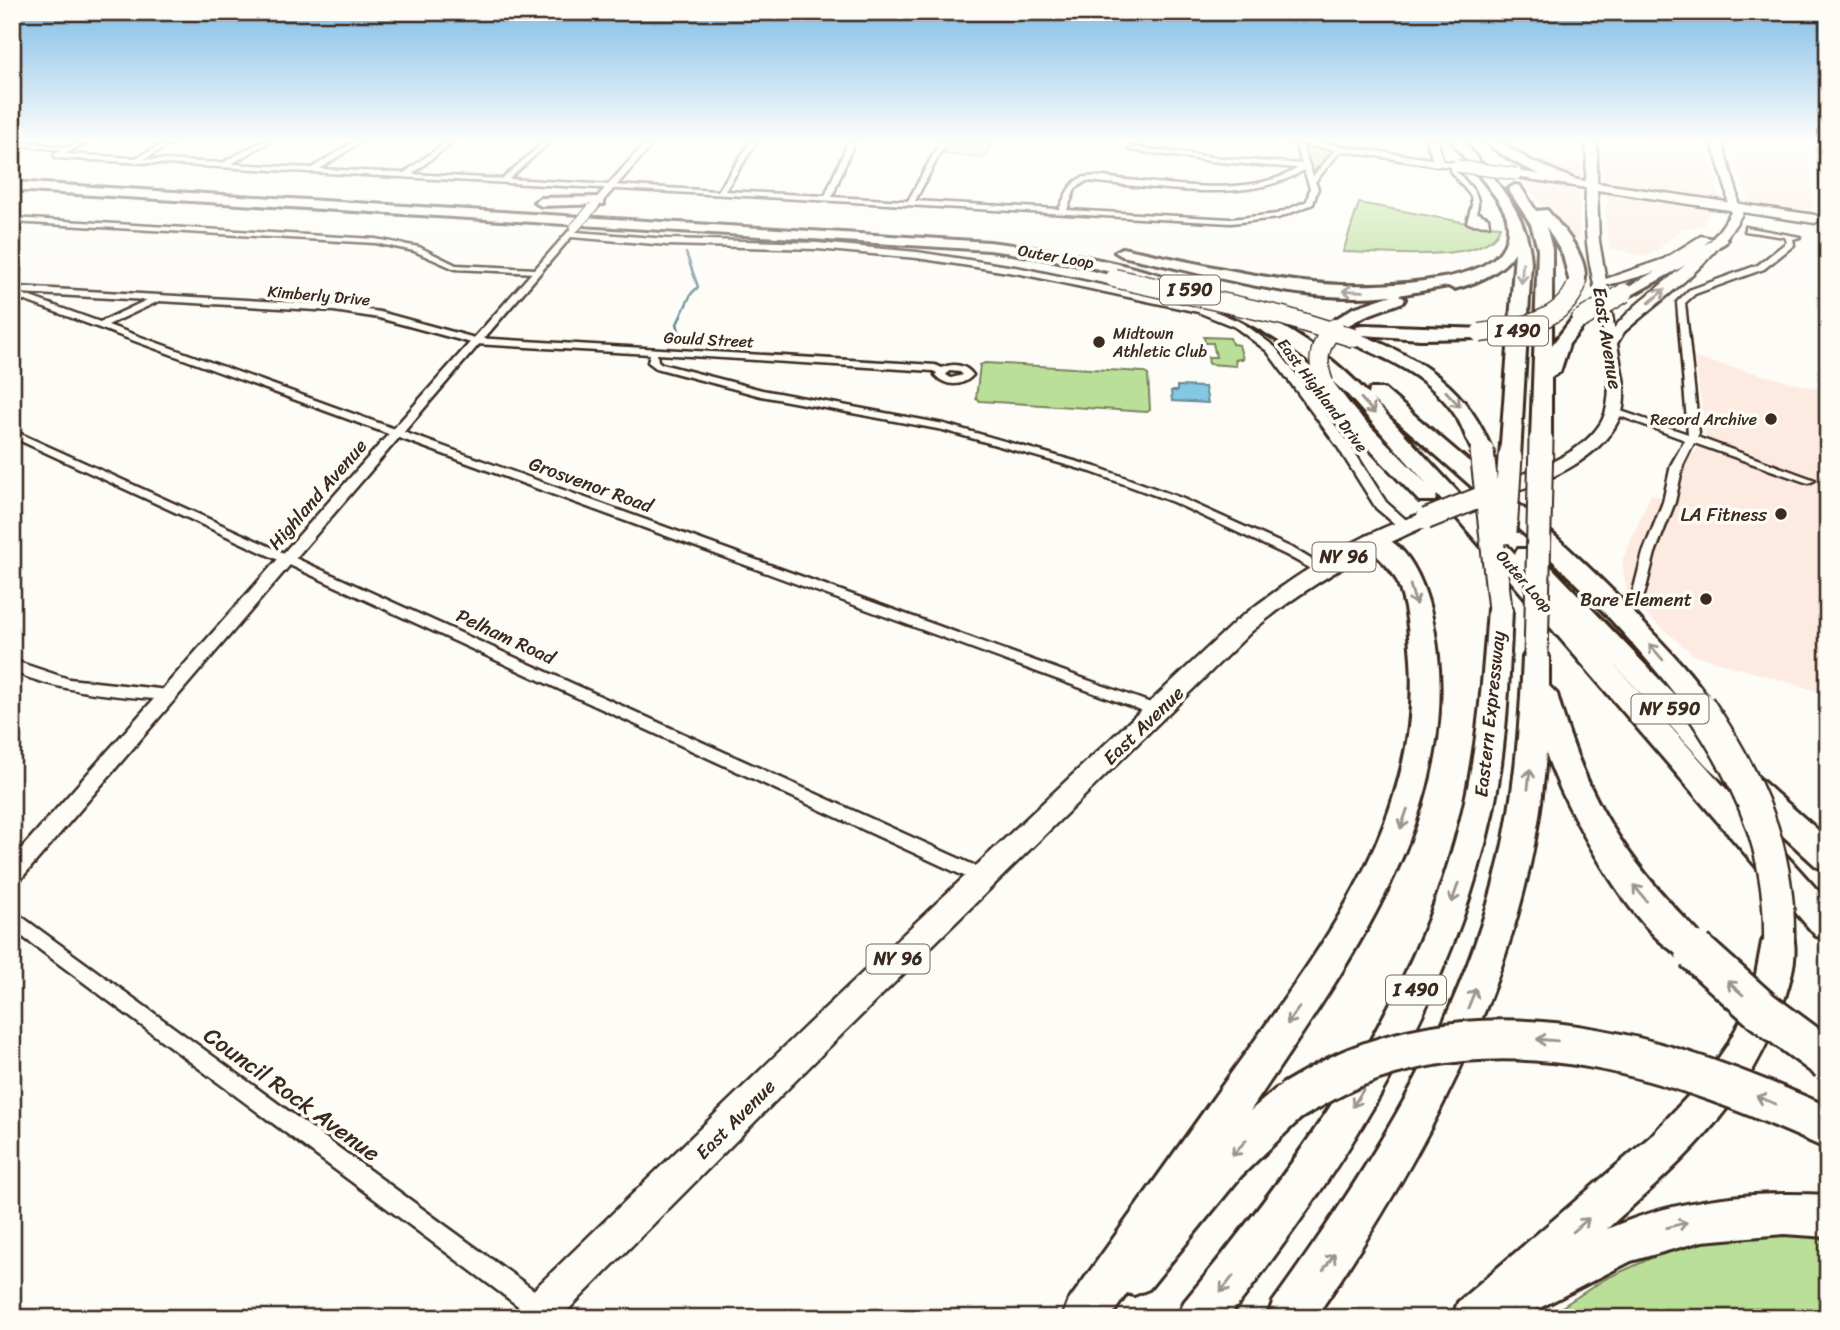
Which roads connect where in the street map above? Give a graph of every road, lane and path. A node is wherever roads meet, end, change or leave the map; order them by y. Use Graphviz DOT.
graph roads {
  1 [pos="344,202"];
  2 [pos="351,202"];
  3 [pos="355,202"];
  4 [pos="551,202"];
  5 [pos="912,202"];
  6 [pos="1066,202"];
  7 [pos="1308,202"];
  8 [pos="1475,202"];
  9 [pos="1505,202"];
  10 [pos="1528,202"];
  11 [pos="1534,202"];
  12 [pos="1593,202"];
  13 [pos="1705,202"];
  14 [pos="1732,202"];
  15 [pos="596,204"];
  16 [pos="1732,206"];
  17 [pos="1509,207"];
  18 [pos="1062,212"];
  19 [pos="1472,213"];
  20 [pos="1815,219"];
  21 [pos="12,220"];
  22 [pos="1748,229"];
  23 [pos="572,231"];
  24 [pos="754,231"];
  25 [pos="892,232"];
  26 [pos="1720,240"];
  27 [pos="1596,260"];
  28 [pos="536,271"];
  29 [pos="1641,272"];
  30 [pos="1469,278"];
  31 [pos="1600,283"];
  32 [pos="1577,284"];
  33 [pos="12,291"];
  34 [pos="157,298"];
  35 [pos="1581,320"];
  36 [pos="100,325"];
  37 [pos="1358,334"];
  38 [pos="475,341"];
  39 [pos="1610,344"];
  40 [pos="653,356"];
  41 [pos="941,371"];
  42 [pos="1377,393"];
  43 [pos="1542,404"];
  44 [pos="1614,412"];
  45 [pos="12,433"];
  46 [pos="396,433"];
  47 [pos="1692,438"];
  48 [pos="1809,480"];
  49 [pos="1417,523"];
  50 [pos="1375,541"];
  51 [pos="288,557"];
  52 [pos="1521,562"];
  53 [pos="1321,569"];
  54 [pos="1639,592"];
  55 [pos="1500,609"];
  56 [pos="1536,657"];
  57 [pos="12,665"];
  58 [pos="168,695"];
  59 [pos="1157,712"];
  60 [pos="1709,792"];
  61 [pos="1828,858"];
  62 [pos="12,874"];
  63 [pos="983,877"];
  64 [pos="12,919"];
  65 [pos="1828,926"];
  66 [pos="1686,943"];
  67 [pos="1828,1060"];
  68 [pos="1828,1128"];
  69 [pos="1828,1216"];
  70 [pos="538,1314"];
  71 [pos="1084,1318"];
  72 [pos="1098,1318"];
  73 [pos="1200,1318"];
  74 [pos="1289,1318"];
  75 [pos="1474,1318"];
  76 [pos="1484,1318"];
  1 -- 23 [label="highway"];
  2 -- 24 [label="highway, Outer Loop / I 590"];
  3 -- 25 [label="highway, Outer Loop / I 590"];
  4 -- 15 [label="highway"];
  5 -- 18 [label="street"];
  6 -- 18 [label="street"];
  7 -- 18 [label="street"];
  8 -- 19 [label="street"];
  9 -- 17 [label="highway, Eastern Expressway / I 490"];
  10 -- 43 [label="highway, Eastern Expressway / I 490"];
  11 -- 32 [label="highway"];
  12 -- 27 [label="main road, East Avenue"];
  13 -- 16 [label="main road"];
  14 -- 16 [label="main road"];
  15 -- 23 [label="street, Highland Avenue, bridge"];
  16 -- 20 [label="main road"];
  16 -- 26 [label="main road"];
  16 -- 29 [label="main road"];
  17 -- 30 [label="highway"];
  17 -- 55 [label="highway, Eastern Expressway / I 490, one-way, bridge"];
  21 -- 28 [label="street"];
  22 -- 47 [label="street"];
  23 -- 28 [label="street, Highland Avenue"];
  23 -- 49 [label="street, East Highland Drive"];
  24 -- 37 [label="highway, bridge"];
  24 -- 52 [label="highway, Outer Loop / I 590, one-way"];
  30 -- 25 [label="highway, one-way"];
  25 -- 42 [label="highway, Outer Loop / I 590"];
  26 -- 35 [label="highway, bridge"];
  39 -- 26 [label="main road, one-way"];
  27 -- 29 [label="main road"];
  27 -- 31 [label="main road, East Avenue"];
  28 -- 38 [label="street, Highland Avenue"];
  29 -- 31 [label="main road"];
  30 -- 60 [label="highway, bridge"];
  31 -- 39 [label="main road, East Avenue"];
  32 -- 37 [label="highway, bridge"];
  33 -- 34 [label="street, Kimberly Drive"];
  33 -- 36 [label="street, Grosvenor Road"];
  34 -- 36 [label="street, Kimberly Drive"];
  34 -- 38 [label="street, Kimberly Drive"];
  35 -- 43 [label="highway"];
  36 -- 46 [label="street, Grosvenor Road"];
  37 -- 55 [label="highway, one-way, bridge"];
  38 -- 41 [label="street, Gould Street"];
  38 -- 46 [label="street, Highland Avenue"];
  39 -- 44 [label="main road, East Avenue"];
  40 -- 53 [label="street"];
  42 -- 52 [label="highway, Outer Loop / I 590"];
  75 -- 42 [label="highway, one-way, bridge"];
  43 -- 56 [label="highway, Eastern Expressway / I 490, bridge"];
  44 -- 47 [label="street"];
  44 -- 49 [label="main road, East Avenue / NY 96, bridge"];
  45 -- 51 [label="street, Pelham Road"];
  46 -- 51 [label="street, Highland Avenue"];
  46 -- 59 [label="street, Grosvenor Road"];
  47 -- 48 [label="street"];
  47 -- 54 [label="street"];
  49 -- 50 [label="main road, East Avenue / NY 96"];
  50 -- 53 [label="main road, East Avenue / NY 96"];
  50 -- 71 [label="highway, one-way"];
  51 -- 58 [label="street, Highland Avenue"];
  51 -- 63 [label="street, Pelham Road"];
  52 -- 60 [label="highway, Outer Loop / NY 590"];
  52 -- 61 [label="highway, Outer Loop / NY 590"];
  53 -- 59 [label="main road, East Avenue / NY 96"];
  55 -- 73 [label="highway, Eastern Expressway / I 490, one-way"];
  66 -- 56 [label="highway, one-way"];
  74 -- 56 [label="highway, Eastern Expressway / I 490, one-way"];
  57 -- 58 [label="street"];
  58 -- 62 [label="street, Highland Avenue"];
  59 -- 63 [label="main road, East Avenue / NY 96"];
  60 -- 65 [label="highway, Outer Loop / NY 590"];
  63 -- 70 [label="main road, East Avenue / NY 96"];
  64 -- 70 [label="street, Council Rock Avenue"];
  67 -- 66 [label="highway, one-way, bridge"];
  68 -- 72 [label="highway, one-way, bridge"];
  76 -- 69 [label="highway, one-way"];
}
